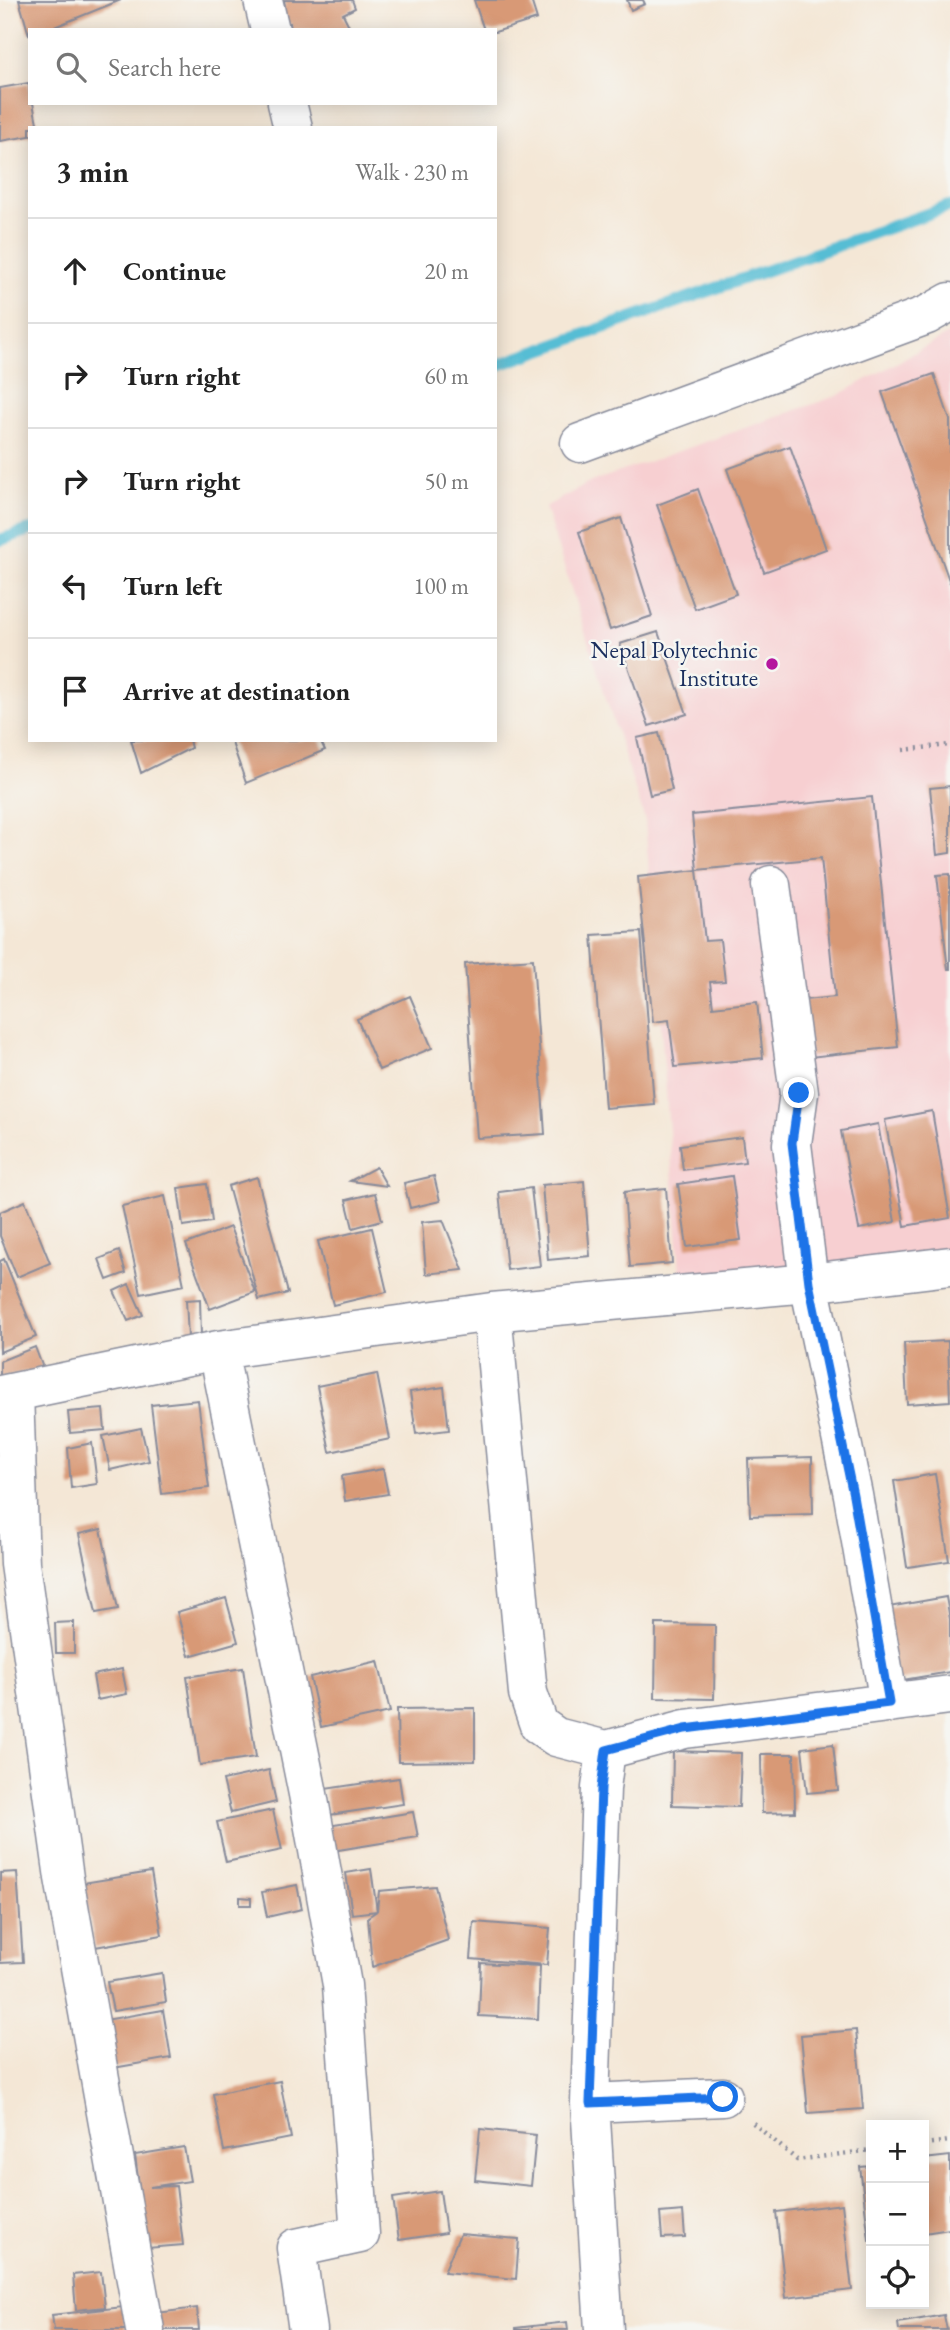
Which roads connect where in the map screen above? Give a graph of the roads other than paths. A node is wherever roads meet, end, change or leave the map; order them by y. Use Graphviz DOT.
graph roads {
  1 [pos="263,0"];
  2 [pos="270,28"];
  3 [pos="287,105"];
  4 [pos="293,126"];
  5 [pos="950,302"];
  6 [pos="580,443"];
  7 [pos="771,885"];
  8 [pos="950,1266"];
  9 [pos="809,1283"];
  10 [pos="492,1311"];
  11 [pos="218,1350"];
  12 [pos="7,1394"];
  13 [pos="950,1695"];
  14 [pos="889,1703"];
  15 [pos="606,1750"];
  16 [pos="723,2097"];
  17 [pos="590,2103"];
  18 [pos="145,2330"];
  19 [pos="308,2330"];
  20 [pos="604,2330"];
  1 -- 2 [label="street"];
  3 -- 4 [label="street"];
  5 -- 6 [label="street"];
  7 -- 9 [label="street"];
  8 -- 9 [label="street"];
  9 -- 10 [label="street"];
  9 -- 14 [label="street"];
  10 -- 11 [label="street"];
  10 -- 15 [label="street"];
  11 -- 12 [label="street"];
  11 -- 19 [label="street"];
  12 -- 18 [label="street"];
  13 -- 14 [label="street"];
  14 -- 15 [label="street"];
  15 -- 17 [label="street"];
  16 -- 17 [label="street"];
  17 -- 20 [label="street"];
}
